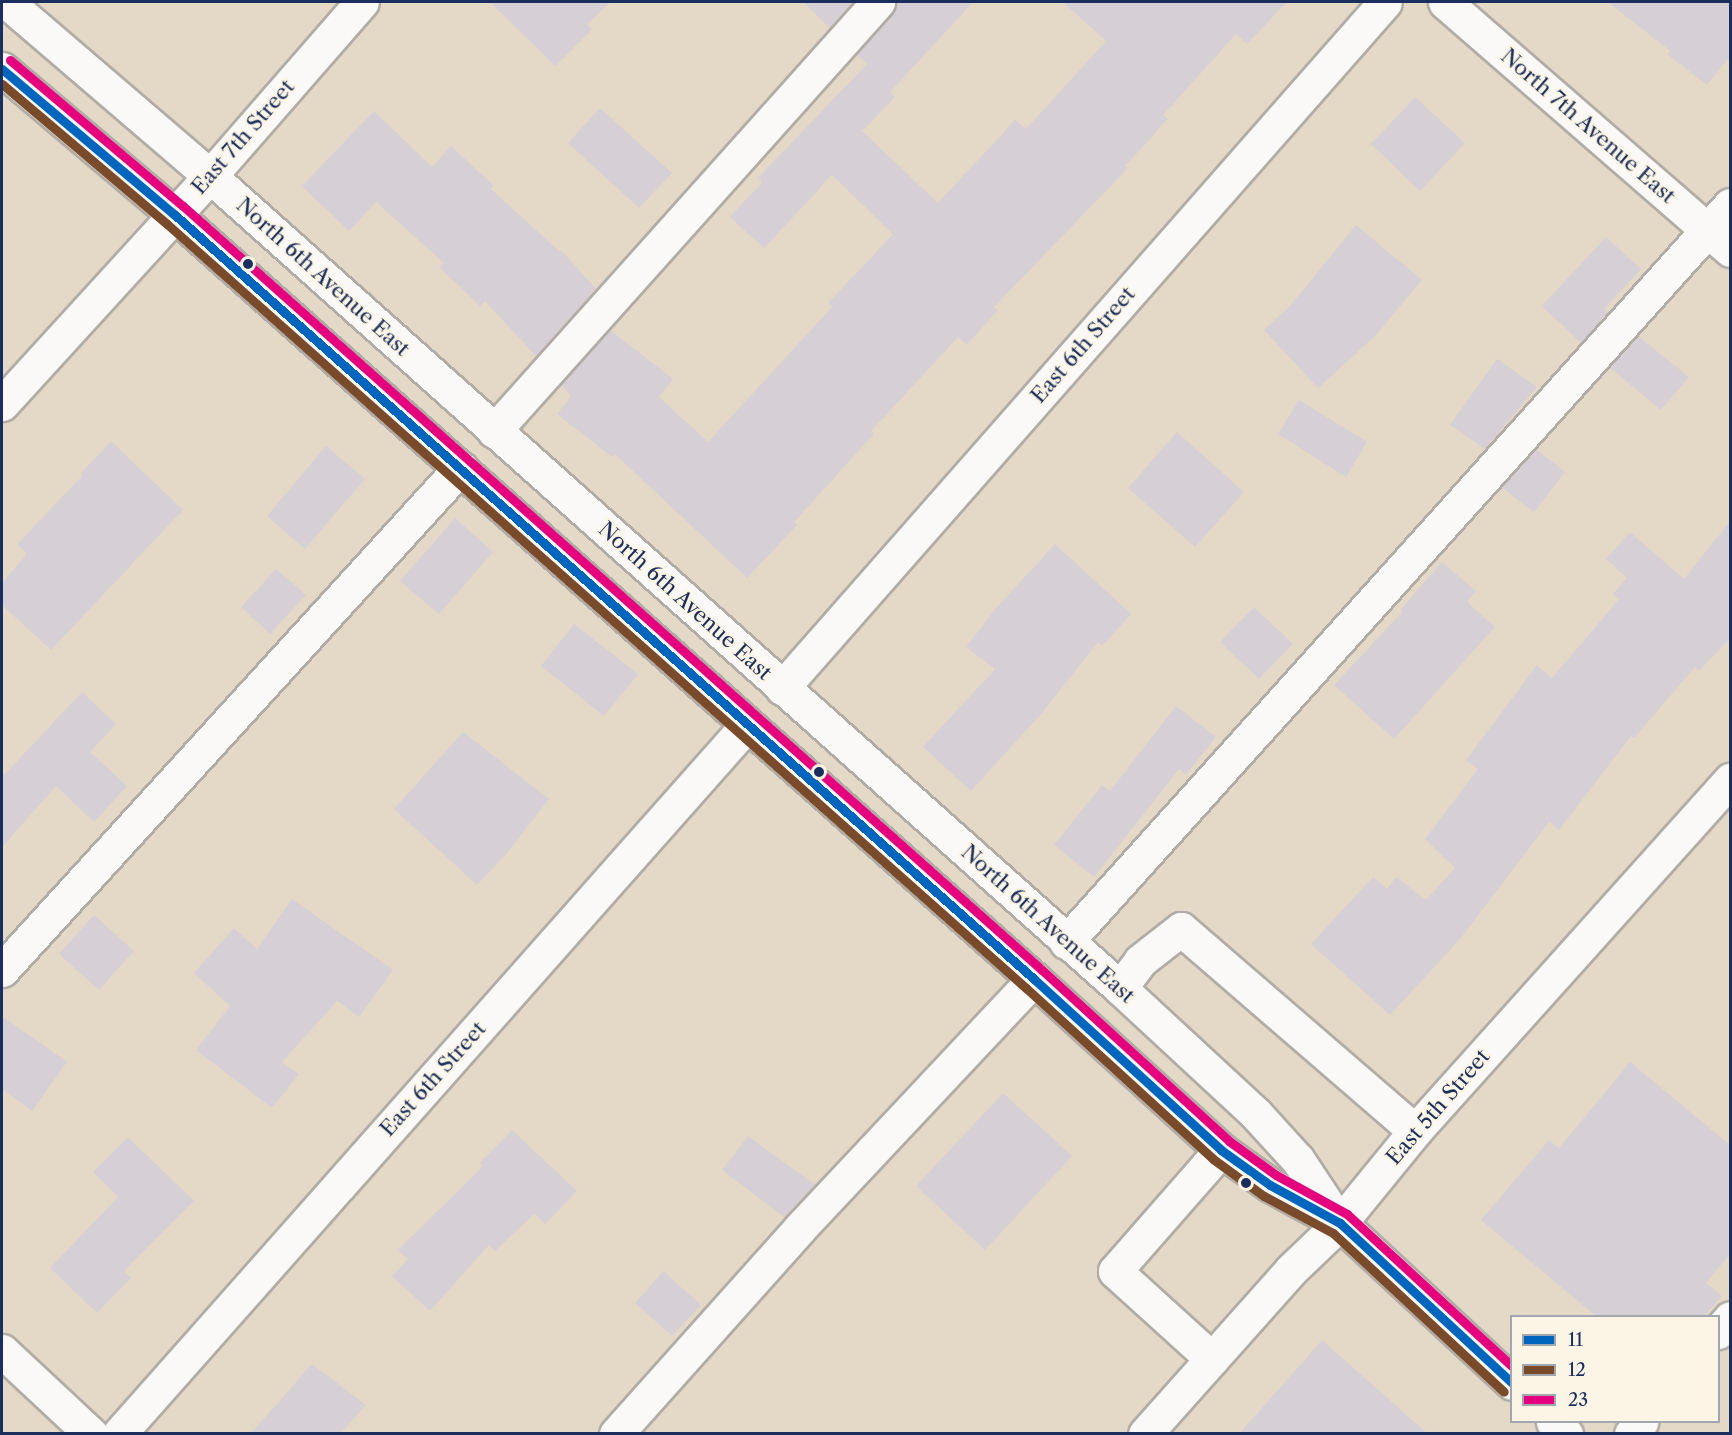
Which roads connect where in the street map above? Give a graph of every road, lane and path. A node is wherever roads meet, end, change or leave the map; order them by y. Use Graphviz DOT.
graph roads {
  1 [pos="7,2"];
  2 [pos="362,2"];
  3 [pos="878,2"];
  4 [pos="1385,2"];
  5 [pos="1445,2"];
  6 [pos="2,69"];
  7 [pos="210,176"];
  8 [pos="1731,205"];
  9 [pos="175,215"];
  10 [pos="1719,240"];
  11 [pos="2,404"];
  12 [pos="494,431"];
  13 [pos="460,468"];
  14 [pos="782,688"];
  15 [pos="747,724"];
  16 [pos="1731,780"];
  17 [pos="1066,942"];
  18 [pos="2,970"];
  19 [pos="1034,979"];
  20 [pos="1120,988"];
  21 [pos="1415,1131"];
  22 [pos="1221,1150"];
  23 [pos="1340,1223"];
  24 [pos="1731,1318"];
  25 [pos="1720,1331"];
  26 [pos="2,1351"];
  27 [pos="1212,1359"];
  28 [pos="1510,1381"];
  29 [pos="1554,1423"];
  30 [pos="91,1434"];
  31 [pos="119,1434"];
  32 [pos="616,1434"];
  33 [pos="1145,1434"];
  34 [pos="1566,1434"];
  1 -- 7 [label="main road, North 6th Avenue East"];
  2 -- 7 [label="main road, East 7th Street"];
  3 -- 12 [label="main road"];
  4 -- 14 [label="main road, East 6th Street"];
  5 -- 10 [label="main road, North 7th Avenue East"];
  6 -- 9 [label="main road, North 6th Avenue East"];
  7 -- 9 [label="main road, East 7th Street"];
  7 -- 12 [label="main road, North 6th Avenue East"];
  8 -- 10 [label="main road"];
  9 -- 11 [label="main road, East 7th Street"];
  9 -- 13 [label="main road, North 6th Avenue East"];
  10 -- 17 [label="main road"];
  12 -- 14 [label="main road, North 6th Avenue East"];
  13 -- 15 [label="main road, North 6th Avenue East"];
  13 -- 18 [label="main road"];
  14 -- 17 [label="main road, North 6th Avenue East"];
  15 -- 19 [label="main road, North 6th Avenue East"];
  15 -- 31 [label="main road, East 6th Street"];
  16 -- 21 [label="main road, East 5th Street"];
  17 -- 20 [label="main road, North 6th Avenue East"];
  19 -- 22 [label="main road, North 6th Avenue East"];
  19 -- 32 [label="main road"];
  20 -- 21 [label="main road"];
  20 -- 23 [label="main road, North 6th Avenue East"];
  21 -- 23 [label="main road, East 5th Street"];
  22 -- 23 [label="main road, North 6th Avenue East"];
  22 -- 27 [label="main road"];
  23 -- 27 [label="main road, East 5th Street"];
  23 -- 28 [label="main road, North 6th Avenue East"];
  24 -- 25 [label="main road"];
  26 -- 30 [label="main road"];
  27 -- 33 [label="main road, East 5th Street"];
  29 -- 34 [label="main road"];
}
